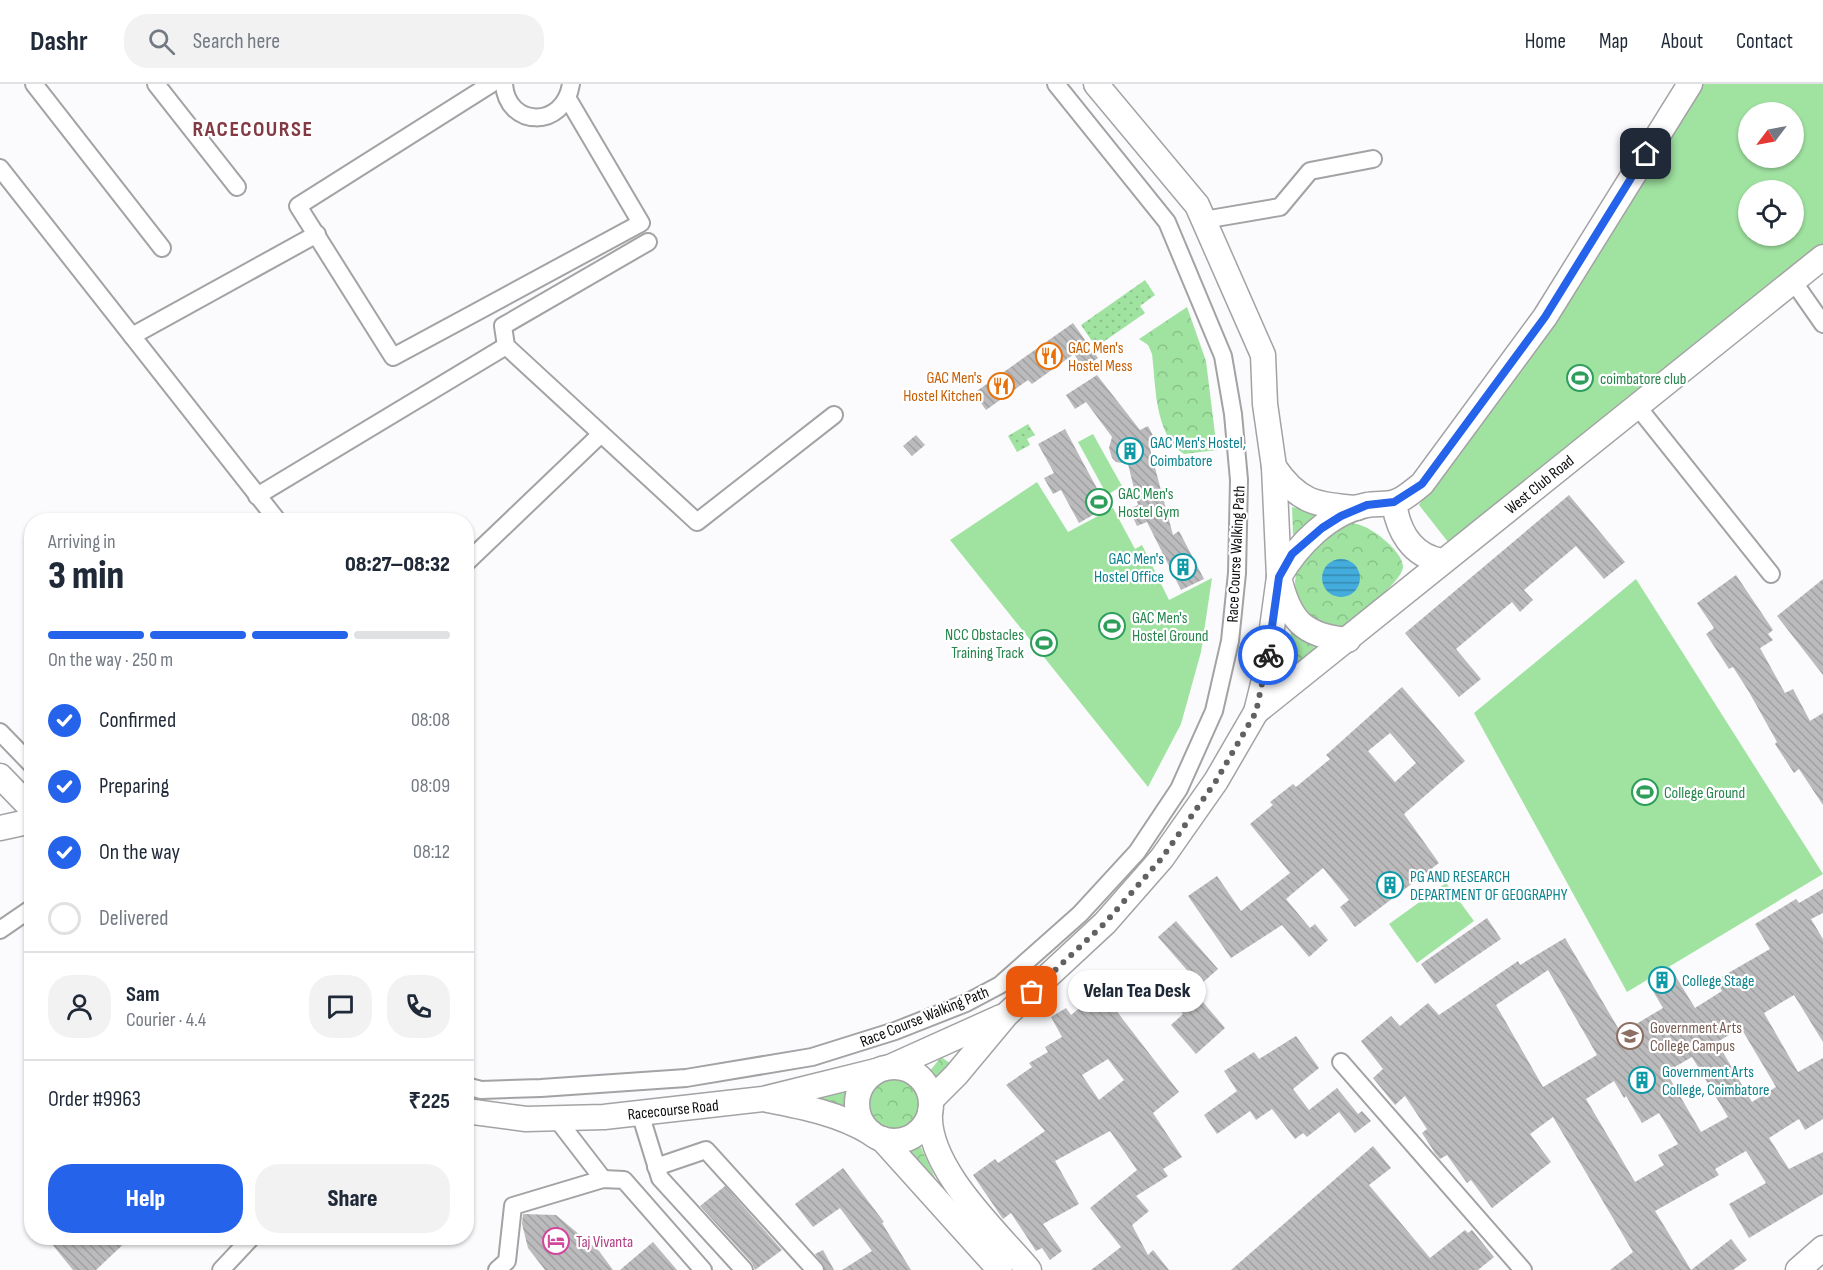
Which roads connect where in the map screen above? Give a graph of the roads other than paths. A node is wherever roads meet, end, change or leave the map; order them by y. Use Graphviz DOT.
graph roads {
  1 [pos="34,84"];
  2 [pos="156,84"];
  3 [pos="491,84"];
  4 [pos="504,84"];
  5 [pos="1056,84"];
  6 [pos="1096,84"];
  7 [pos="1690,84"];
  8 [pos="569,91"];
  9 [pos="1373,159"];
  10 [pos="0,168"];
  11 [pos="237,187"];
  12 [pos="1204,220"];
  13 [pos="317,234"];
  14 [pos="648,242"];
  15 [pos="162,249"];
  16 [pos="1823,257"];
  17 [pos="1793,281"];
  18 [pos="1823,324"];
  19 [pos="132,336"];
  20 [pos="506,346"];
  21 [pos="1637,406"];
  22 [pos="834,415"];
  23 [pos="601,434"];
  24 [pos="1274,467"];
  25 [pos="257,496"];
  26 [pos="1394,502"];
  27 [pos="1357,508"];
  28 [pos="271,513"];
  29 [pos="474,555"];
  30 [pos="1442,561"];
  31 [pos="1771,574"];
  32 [pos="1279,577"];
  33 [pos="1348,640"];
  34 [pos="1256,712"];
  35 [pos="0,732"];
  36 [pos="24,757"];
  37 [pos="0,776"];
  38 [pos="24,801"];
  39 [pos="24,822"];
  40 [pos="0,828"];
  41 [pos="24,914"];
  42 [pos="0,930"];
  43 [pos="1006,1015"];
  44 [pos="1341,1062"];
  45 [pos="883,1069"];
  46 [pos="474,1088"];
  47 [pos="763,1099"];
  48 [pos="931,1105"];
  49 [pos="474,1112"];
  50 [pos="640,1113"];
  51 [pos="555,1118"];
  52 [pos="876,1136"];
  53 [pos="656,1167"];
  54 [pos="603,1179"];
  55 [pos="244,1245"];
  56 [pos="1823,1248"];
  57 [pos="221,1270"];
  58 [pos="497,1270"];
  59 [pos="704,1270"];
  60 [pos="744,1270"];
  61 [pos="815,1270"];
  62 [pos="1000,1270"];
  63 [pos="1029,1270"];
  64 [pos="1523,1270"];
  65 [pos="1798,1270"];
  1 -- 15 [label="street"];
  2 -- 11 [label="street"];
  3 -- 13 [label="street"];
  4 -- 8 [label="street"];
  5 -- 46 [label="street, Race Course Walking Path"];
  6 -- 12 [label="street"];
  7 -- 26 [label="street"];
  8 -- 13 [label="street"];
  9 -- 12 [label="street"];
  10 -- 19 [label="street"];
  12 -- 24 [label="street"];
  13 -- 19 [label="street"];
  14 -- 20 [label="street"];
  16 -- 17 [label="street, West Club Road"];
  17 -- 18 [label="street"];
  17 -- 21 [label="street, West Club Road"];
  19 -- 25 [label="street"];
  20 -- 23 [label="street"];
  20 -- 25 [label="street"];
  21 -- 30 [label="street, West Club Road"];
  21 -- 31 [label="street"];
  22 -- 23 [label="street"];
  23 -- 29 [label="street"];
  24 -- 27 [label="street"];
  24 -- 32 [label="street"];
  25 -- 28 [label="street"];
  26 -- 27 [label="street"];
  26 -- 30 [label="street"];
  27 -- 32 [label="street"];
  30 -- 33 [label="street, West Club Road"];
  32 -- 33 [label="street"];
  32 -- 34 [label="street"];
  33 -- 34 [label="street, West Club Road"];
  34 -- 43 [label="street"];
  35 -- 36 [label="street"];
  37 -- 38 [label="street"];
  39 -- 40 [label="street"];
  41 -- 42 [label="street"];
  43 -- 45 [label="street, Racecourse Road"];
  43 -- 48 [label="street"];
  44 -- 64 [label="street"];
  45 -- 47 [label="street, Racecourse Road"];
  45 -- 48 [label="street"];
  45 -- 52 [label="street"];
  47 -- 50 [label="street, Racecourse Road"];
  47 -- 52 [label="street"];
  48 -- 52 [label="street"];
  48 -- 63 [label="street"];
  49 -- 51 [label="street, Racecourse Road"];
  50 -- 51 [label="street, Racecourse Road"];
  50 -- 53 [label="street"];
  51 -- 54 [label="street"];
  52 -- 62 [label="street"];
  53 -- 60 [label="street"];
  53 -- 61 [label="street"];
  54 -- 58 [label="street"];
  54 -- 59 [label="street"];
  55 -- 57 [label="street"];
  56 -- 65 [label="street"];
}
